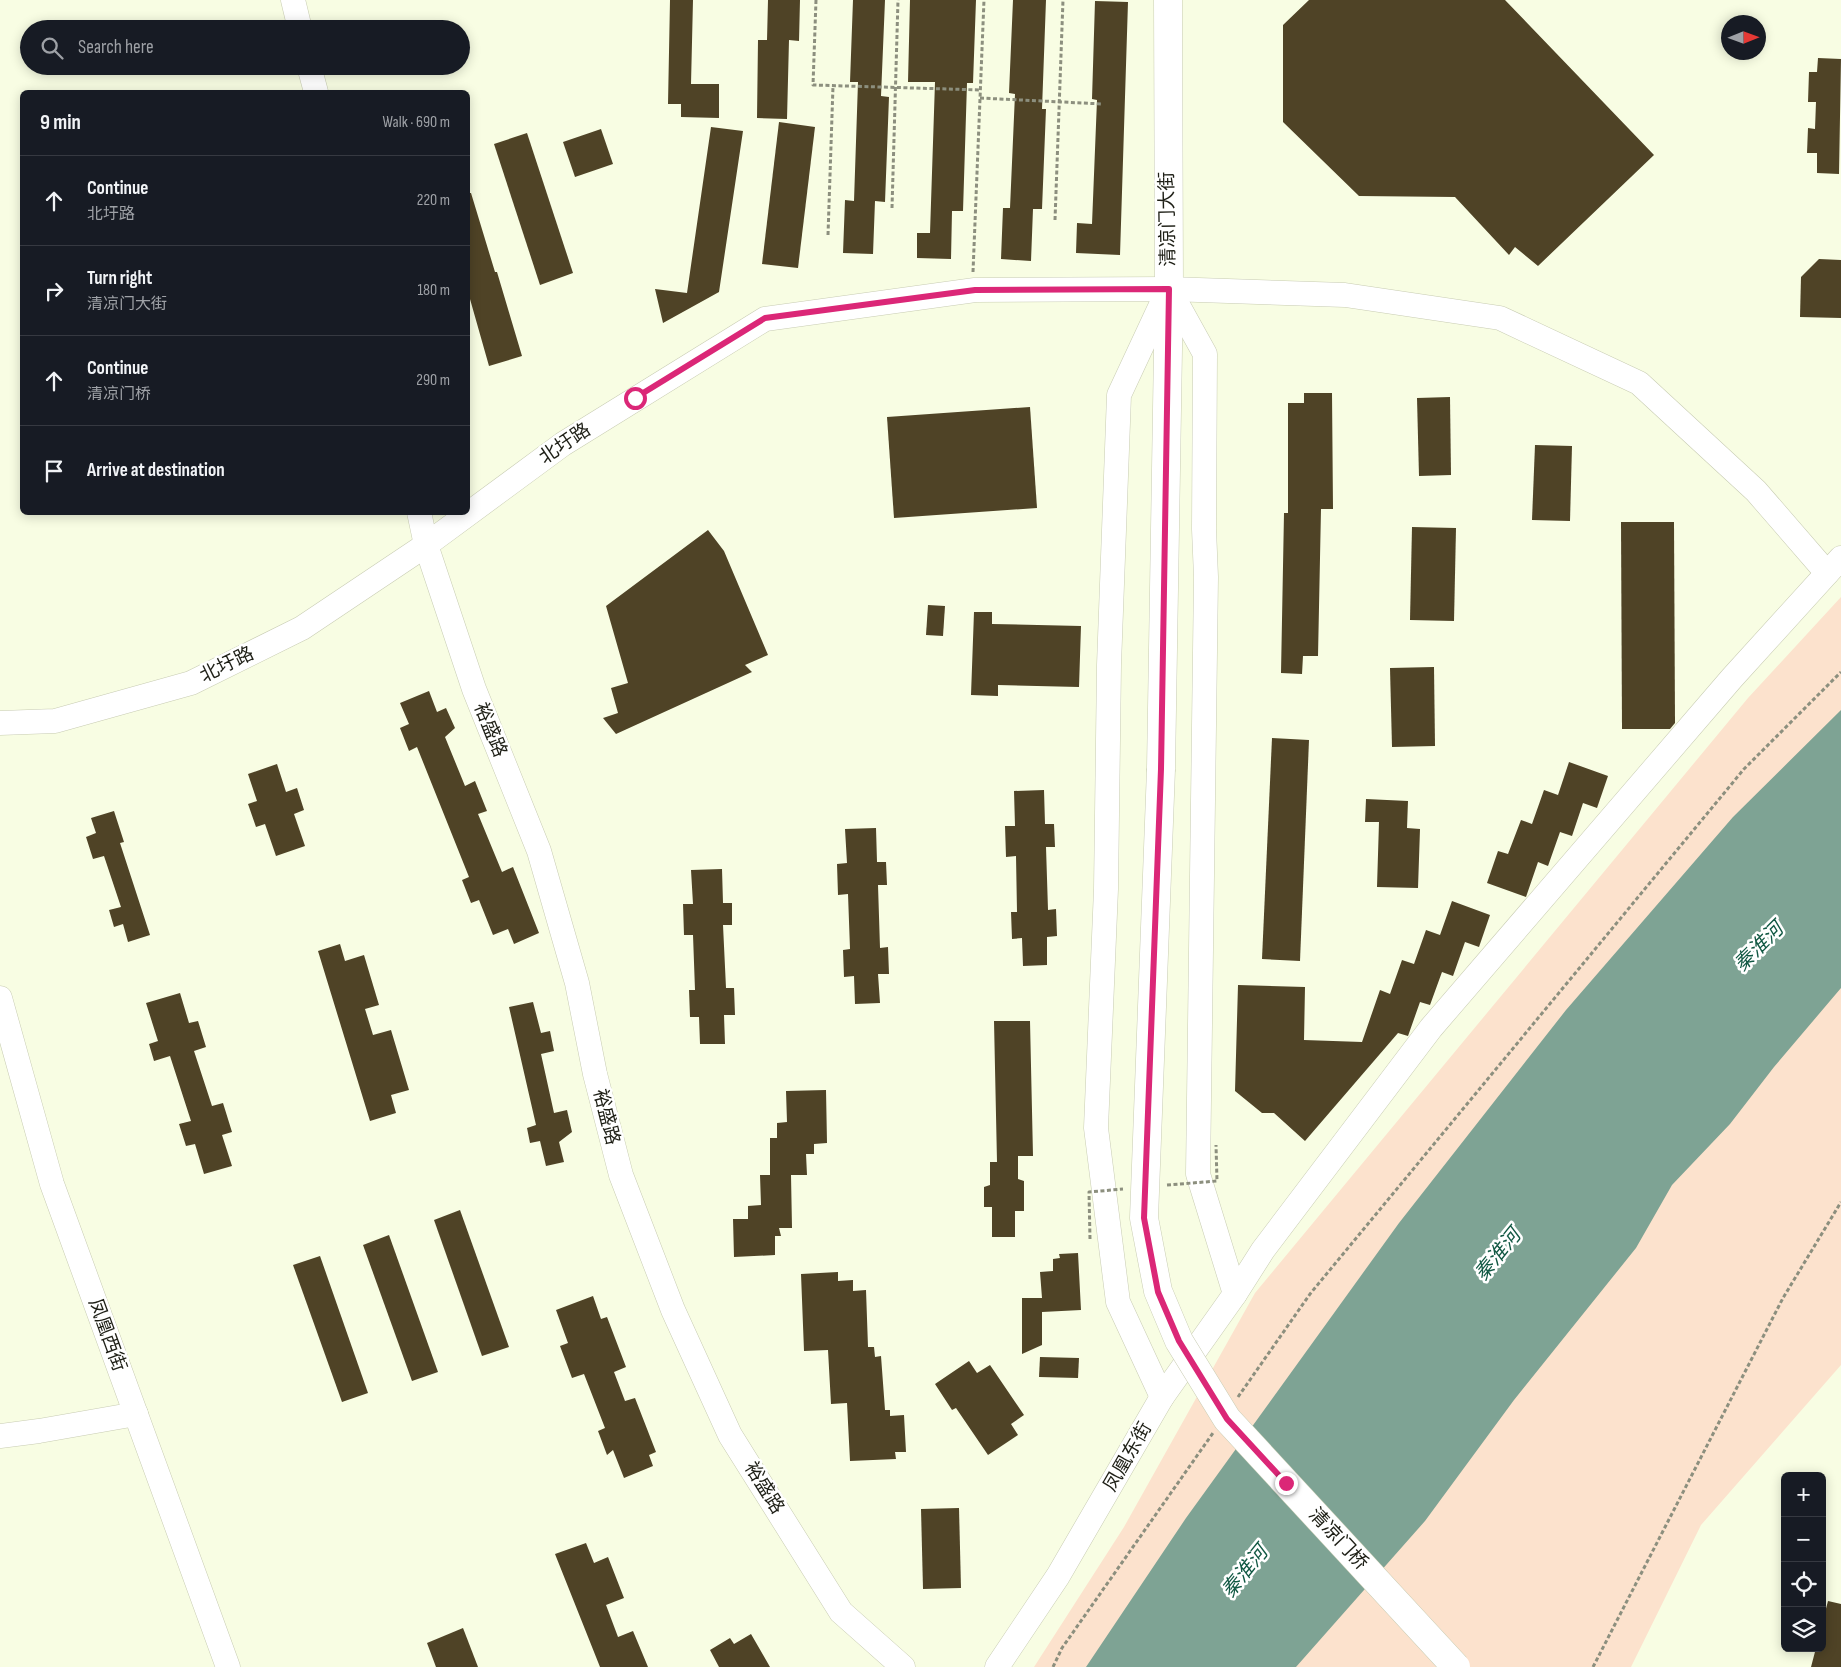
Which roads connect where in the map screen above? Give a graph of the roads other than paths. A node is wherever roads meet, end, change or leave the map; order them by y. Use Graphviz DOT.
graph roads {
  1 [pos="293,0"];
  2 [pos="1168,0"];
  3 [pos="298,20"];
  4 [pos="311,75"];
  5 [pos="315,90"];
  6 [pos="1169,289"];
  7 [pos="470,513"];
  8 [pos="420,515"];
  9 [pos="467,515"];
  10 [pos="426,545"];
  11 [pos="1834,565"];
  12 [pos="0,723"];
  13 [pos="1161,769"];
  14 [pos="0,998"];
  15 [pos="1235,1294"];
  16 [pos="1162,1397"];
  17 [pos="136,1414"];
  18 [pos="0,1436"];
  19 [pos="228,1667"];
  20 [pos="903,1667"];
  21 [pos="997,1667"];
  22 [pos="1456,1667"];
  1 -- 3 [label="street"];
  2 -- 6 [label="main road, 清凉门大街"];
  4 -- 5 [label="street"];
  6 -- 7 [label="street, 北圩路"];
  6 -- 11 [label="street, 北圩路"];
  6 -- 13 [label="main road, 清凉门大街"];
  6 -- 15 [label="street"];
  6 -- 16 [label="street"];
  8 -- 10 [label="street, 裕盛路"];
  9 -- 10 [label="street, 北圩路"];
  10 -- 12 [label="street, 北圩路"];
  10 -- 20 [label="street, 裕盛路"];
  11 -- 15 [label="street, 凤凰东街"];
  13 -- 22 [label="main road, 清凉门桥, bridge"];
  14 -- 17 [label="street, 凤凰西街"];
  15 -- 16 [label="street, 凤凰东街"];
  16 -- 21 [label="street, 凤凰东街"];
  17 -- 18 [label="street"];
  17 -- 19 [label="street, 凤凰西街"];
}
